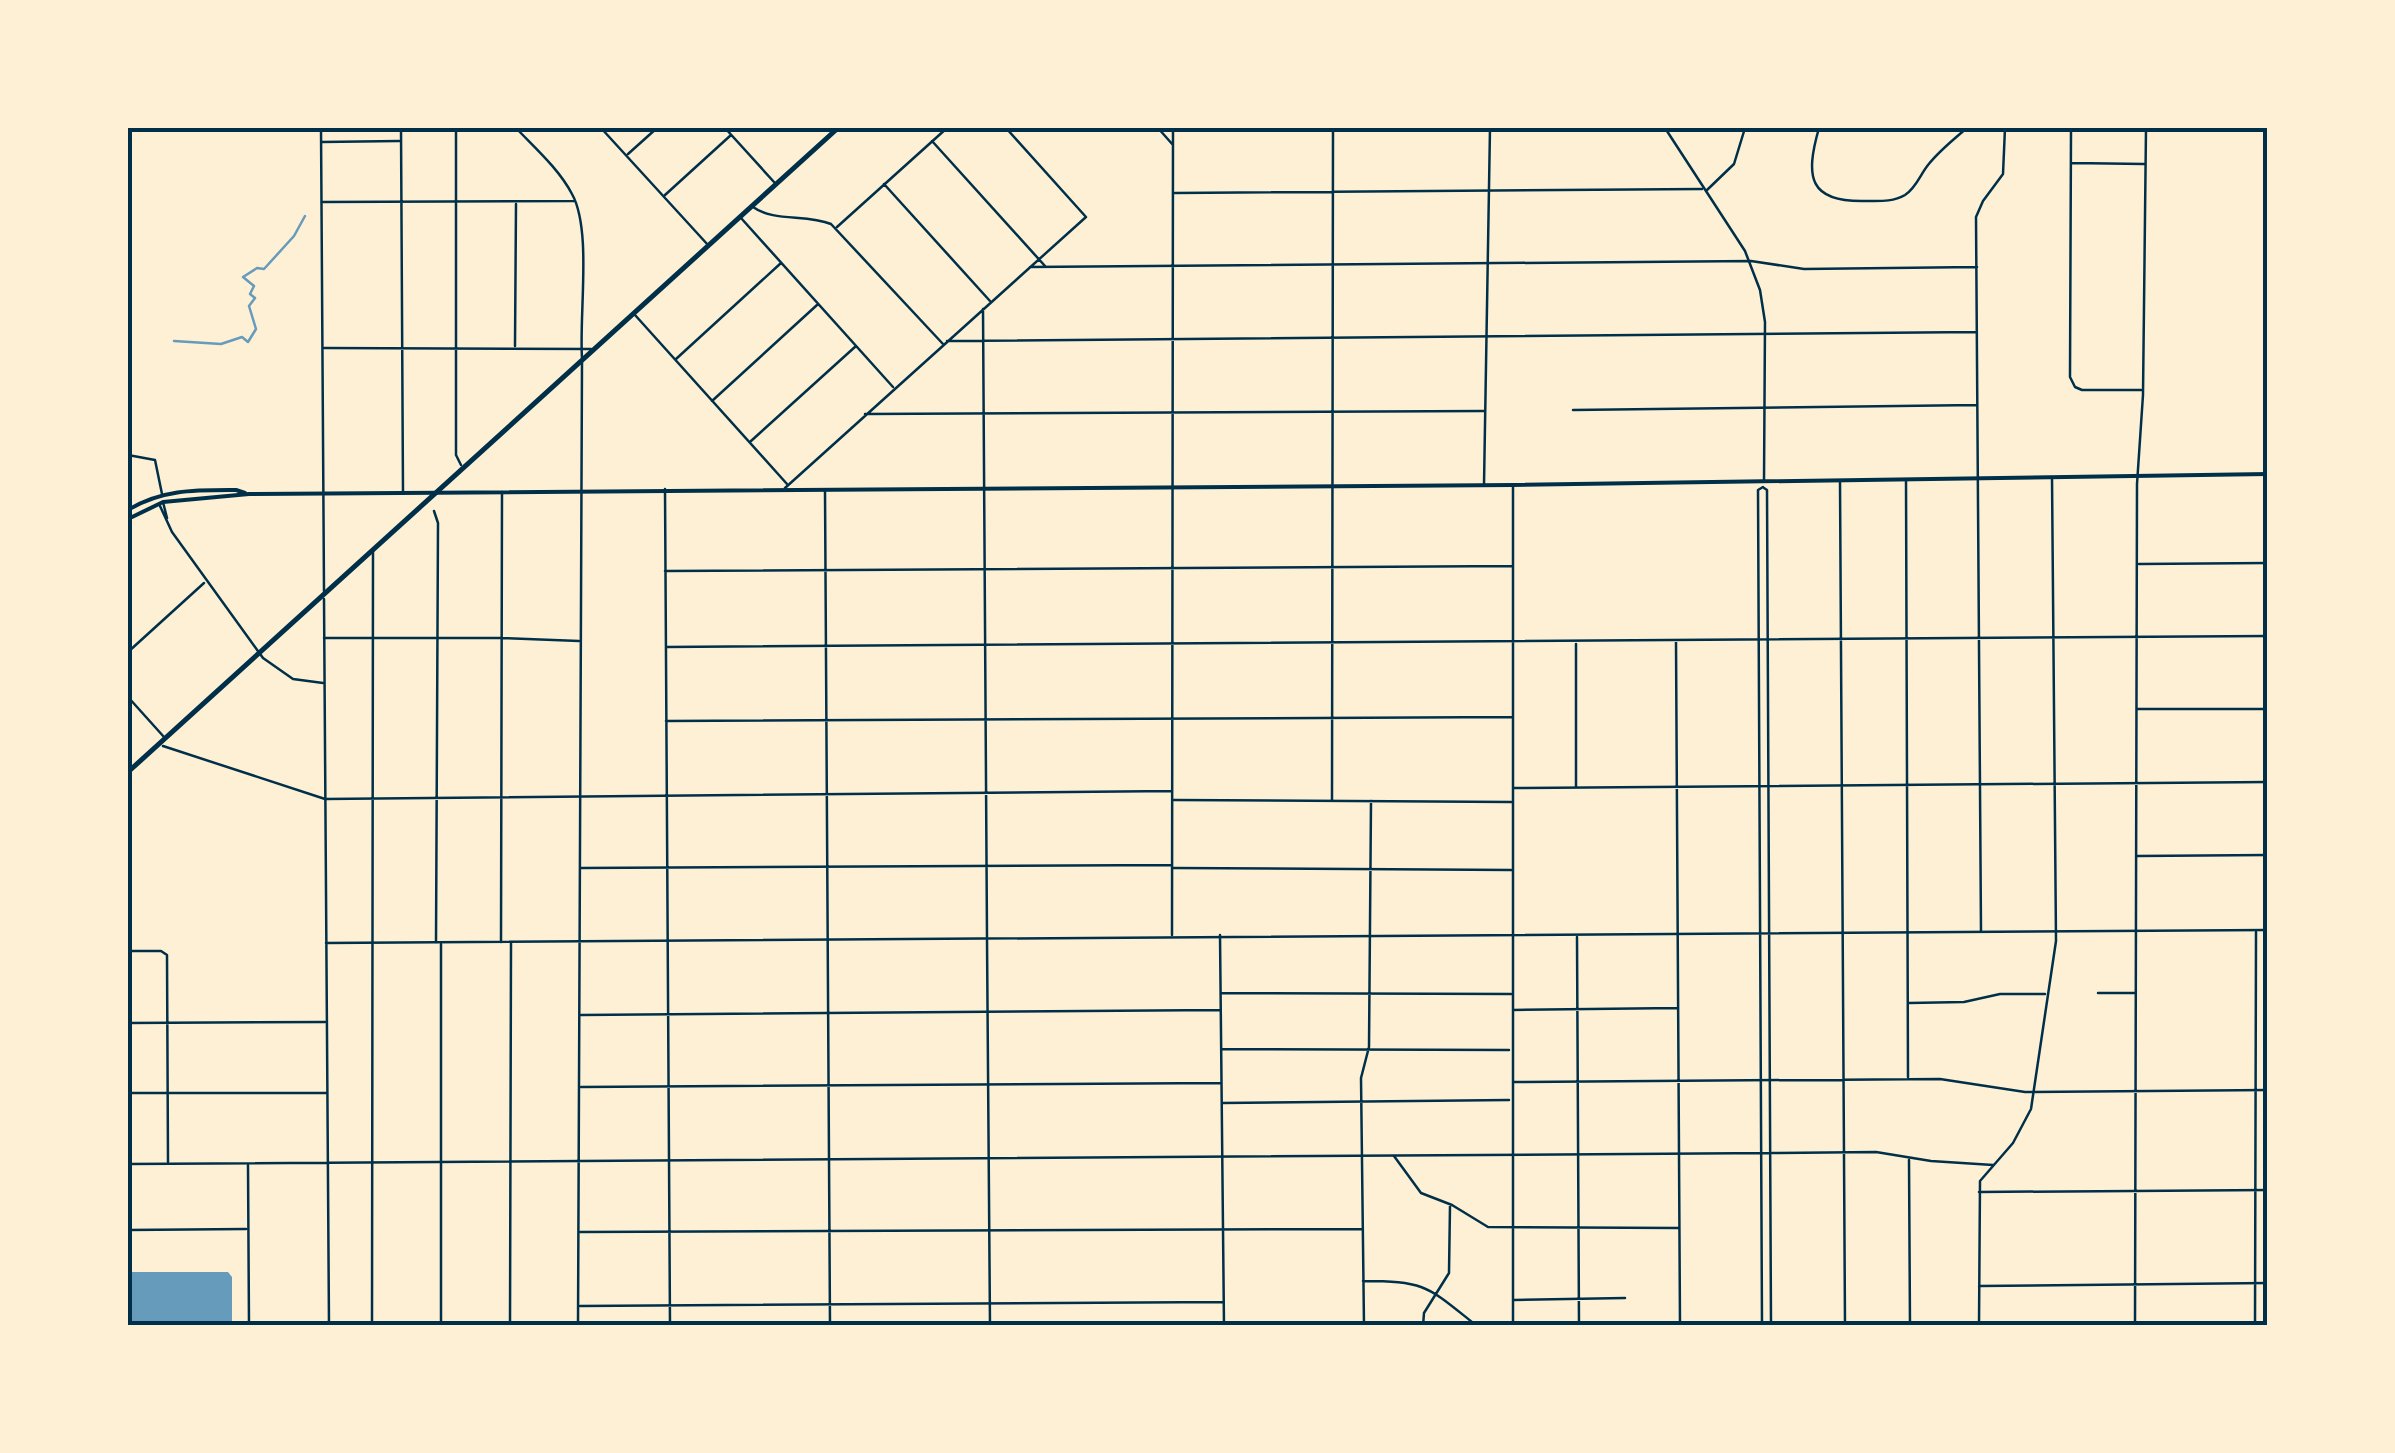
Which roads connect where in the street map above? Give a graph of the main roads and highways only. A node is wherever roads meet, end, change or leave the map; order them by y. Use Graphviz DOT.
graph roads {
  1 [pos="838,128"];
  2 [pos="2268,474"];
  3 [pos="436,492"];
  4 [pos="250,494"];
  5 [pos="149,502"];
  6 [pos="128,510"];
  7 [pos="128,518"];
  8 [pos="128,772"];
  1 -- 3 [label="main road"];
  2 -- 3 [label="main road"];
  3 -- 4 [label="main road"];
  3 -- 8 [label="main road"];
  4 -- 5 [label="main road"];
  4 -- 5 [label="main road"];
  5 -- 6 [label="main road"];
  5 -- 7 [label="main road"];
}
